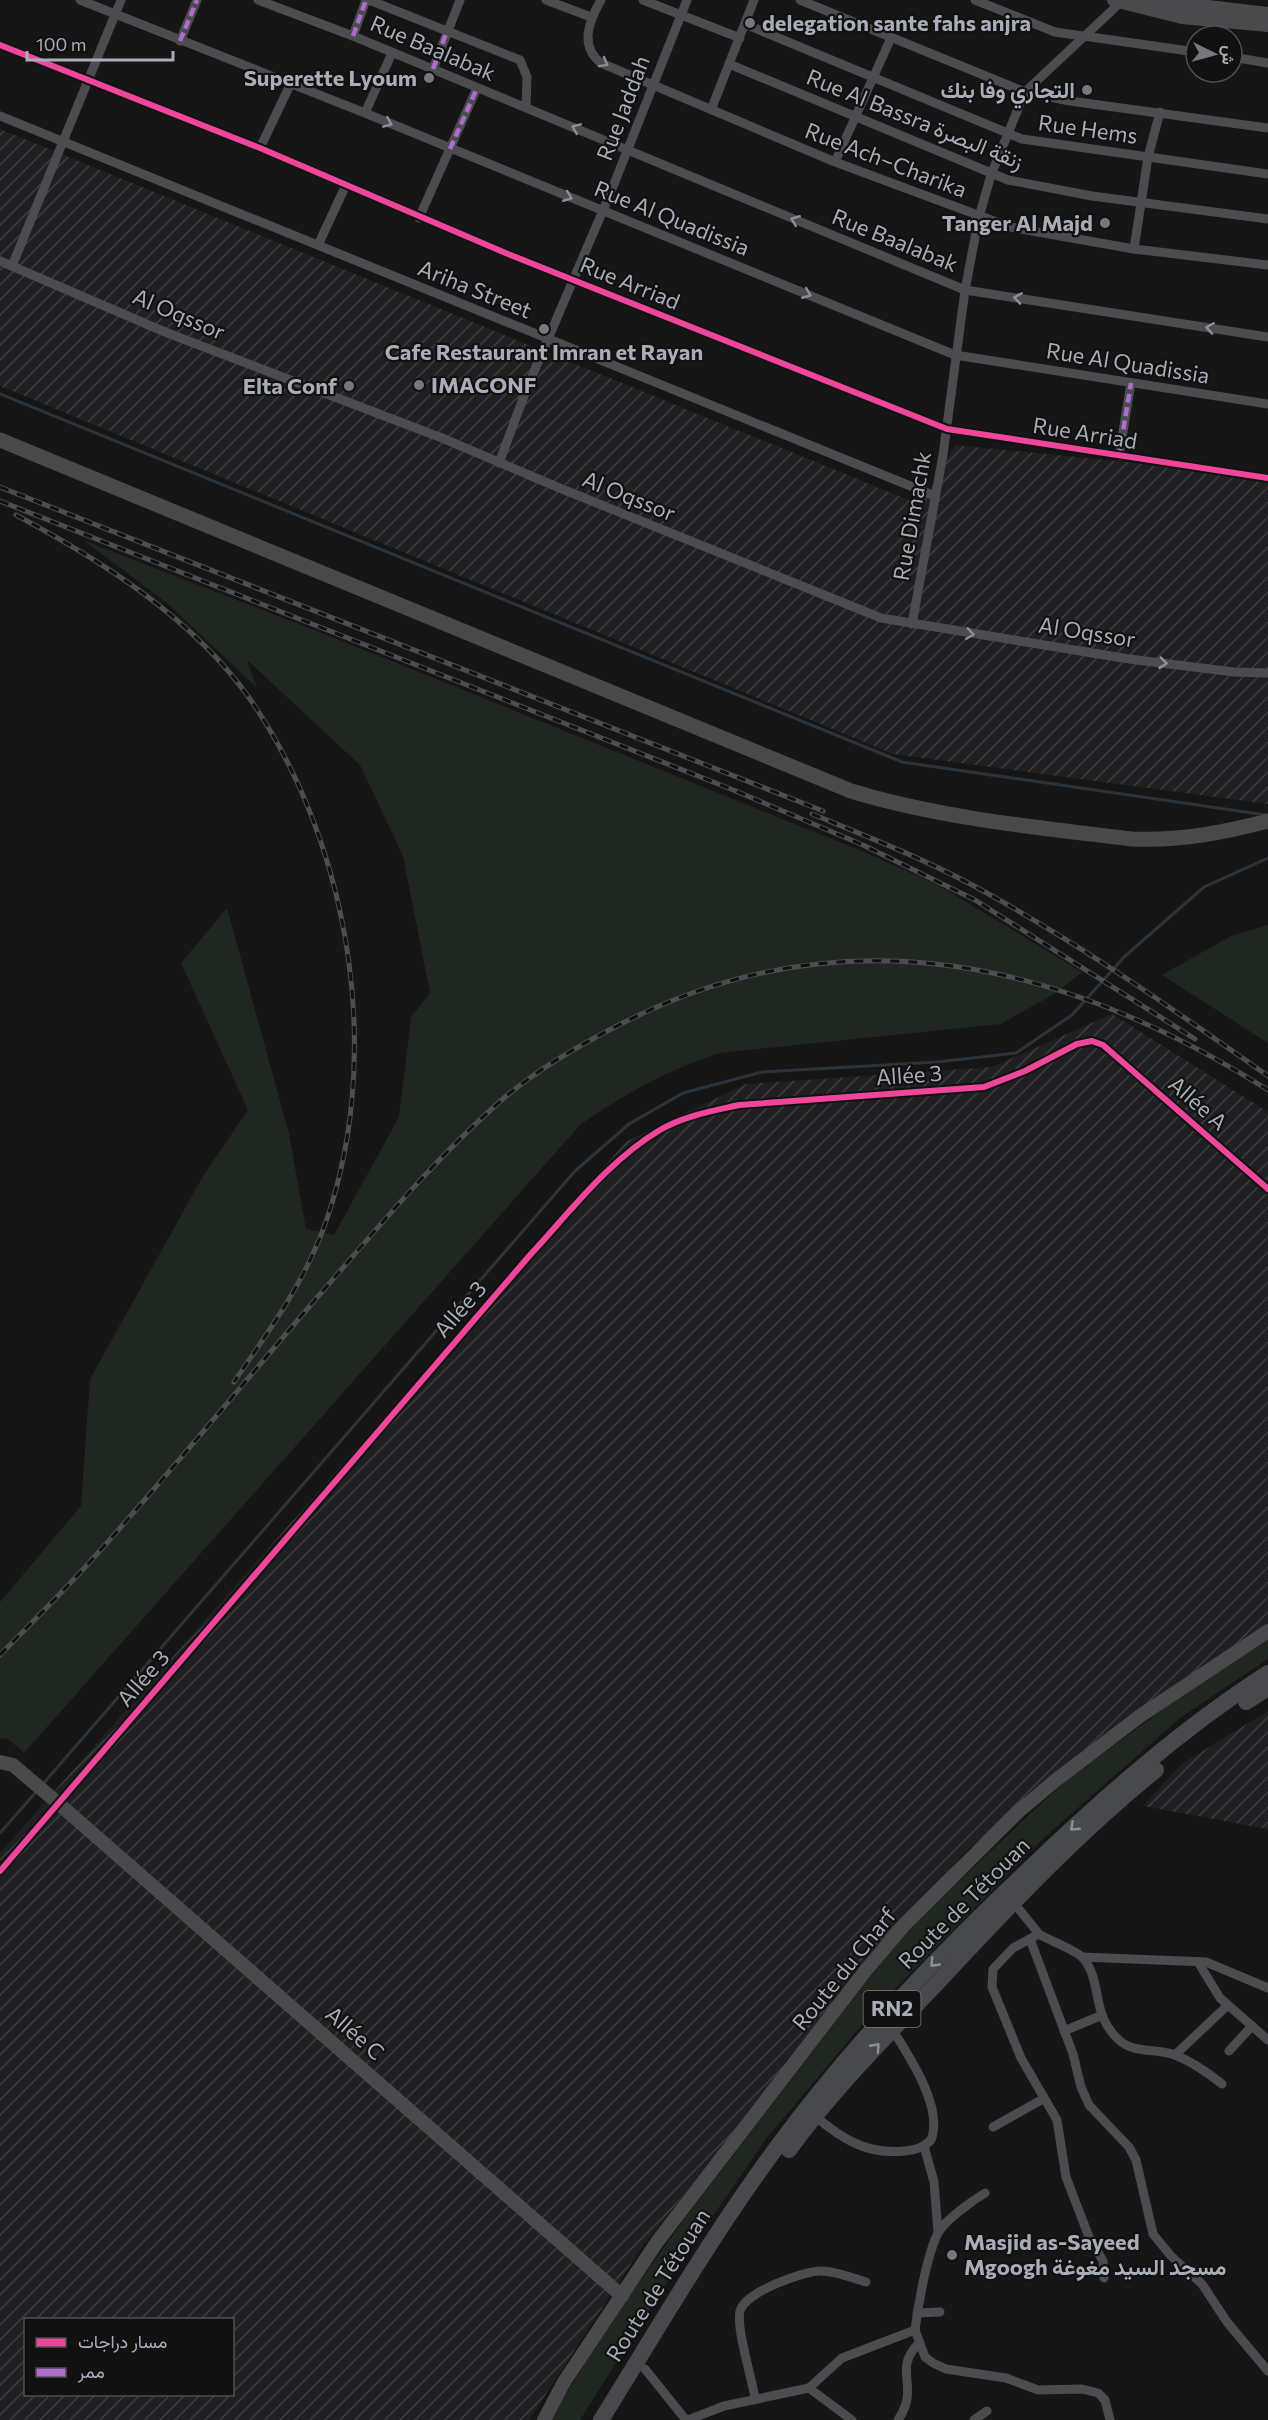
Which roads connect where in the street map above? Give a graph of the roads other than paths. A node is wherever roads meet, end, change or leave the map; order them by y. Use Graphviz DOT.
graph roads {
  1 [pos="80,0"];
  2 [pos="121,0"];
  3 [pos="196,0"];
  4 [pos="258,0"];
  5 [pos="368,0"];
  6 [pos="460,0"];
  7 [pos="546,0"];
  8 [pos="601,0"];
  9 [pos="643,0"];
  10 [pos="687,0"];
  11 [pos="754,0"];
  12 [pos="800,0"];
  13 [pos="975,0"];
  14 [pos="1149,0"];
  15 [pos="1120,1"];
  16 [pos="1213,4"];
  17 [pos="680,13"];
  18 [pos="1268,14"];
  19 [pos="115,15"];
  20 [pos="591,17"];
  21 [pos="745,24"];
  22 [pos="1268,25"];
  23 [pos="447,31"];
  24 [pos="1085,35"];
  25 [pos="353,36"];
  26 [pos="740,38"];
  27 [pos="891,38"];
  28 [pos="180,41"];
  29 [pos="0,45"];
  30 [pos="1184,50"];
  31 [pos="392,53"];
  32 [pos="1244,59"];
  33 [pos="1268,63"];
  34 [pos="729,64"];
  35 [pos="433,69"];
  36 [pos="872,77"];
  37 [pos="89,81"];
  38 [pos="290,85"];
  39 [pos="652,85"];
  40 [pos="477,88"];
  41 [pos="1025,92"];
  42 [pos="526,107"];
  43 [pos="711,110"];
  44 [pos="1160,112"];
  45 [pos="365,113"];
  46 [pos="0,116"];
  47 [pos="856,117"];
  48 [pos="1268,128"];
  49 [pos="1007,134"];
  50 [pos="64,143"];
  51 [pos="260,148"];
  52 [pos="450,148"];
  53 [pos="627,150"];
  54 [pos="1148,157"];
  55 [pos="835,162"];
  56 [pos="1268,174"];
  57 [pos="991,175"];
  58 [pos="346,186"];
  59 [pos="1141,202"];
  60 [pos="603,211"];
  61 [pos="979,217"];
  62 [pos="419,218"];
  63 [pos="1268,219"];
  64 [pos="318,245"];
  65 [pos="1134,249"];
  66 [pos="0,261"];
  67 [pos="1268,265"];
  68 [pos="12,266"];
  69 [pos="572,280"];
  70 [pos="965,290"];
  71 [pos="1268,337"];
  72 [pos="548,340"];
  73 [pos="956,355"];
  74 [pos="1131,383"];
  75 [pos="1268,404"];
  76 [pos="947,429"];
  77 [pos="0,440"];
  78 [pos="1119,456"];
  79 [pos="499,463"];
  80 [pos="1268,478"];
  81 [pos="935,496"];
  82 [pos="912,624"];
  83 [pos="1268,674"];
  84 [pos="1268,821"];
  85 [pos="1103,1045"];
  86 [pos="1268,1189"];
  87 [pos="1268,1631"];
  88 [pos="1268,1673"];
  89 [pos="1268,1688"];
  90 [pos="7,1763"];
  91 [pos="56,1801"];
  92 [pos="0,1871"];
  93 [pos="1014,1903"];
  94 [pos="1039,1934"];
  95 [pos="1030,1939"];
  96 [pos="1082,1957"];
  97 [pos="1198,1962"];
  98 [pos="1268,1988"];
  99 [pos="1228,2005"];
  100 [pos="1100,2016"];
  101 [pos="1252,2026"];
  102 [pos="892,2029"];
  103 [pos="1064,2031"];
  104 [pos="1268,2040"];
  105 [pos="1229,2051"];
  106 [pos="1175,2055"];
  107 [pos="1222,2084"];
  108 [pos="1043,2099"];
  109 [pos="815,2116"];
  110 [pos="993,2127"];
  111 [pos="924,2146"];
  112 [pos="985,2193"];
  113 [pos="939,2232"];
  114 [pos="1104,2278"];
  115 [pos="866,2282"];
  116 [pos="622,2296"];
  117 [pos="940,2312"];
  118 [pos="917,2313"];
  119 [pos="915,2330"];
  120 [pos="918,2344"];
  121 [pos="645,2369"];
  122 [pos="1268,2371"];
  123 [pos="809,2388"];
  124 [pos="755,2398"];
  125 [pos="987,2411"];
  126 [pos="544,2420"];
  127 [pos="601,2420"];
  128 [pos="613,2420"];
  129 [pos="687,2420"];
  130 [pos="852,2420"];
  131 [pos="898,2420"];
  132 [pos="974,2420"];
  133 [pos="1110,2420"];
  1 -- 19 [label="street, Rue Al Quadissia"];
  2 -- 19 [label="street"];
  3 -- 28 [label="street"];
  4 -- 25 [label="street, Rue Baalabak"];
  5 -- 23 [label="street, Rue Baalabak"];
  5 -- 25 [label="street"];
  6 -- 23 [label="street"];
  7 -- 20 [label="street"];
  8 -- 20 [label="street"];
  9 -- 17 [label="street"];
  10 -- 17 [label="street, Rue Jaddah"];
  11 -- 21 [label="street"];
  12 -- 27 [label="street"];
  13 -- 24 [label="street"];
  14 -- 16 [label="street"];
  15 -- 22 [label="street"];
  15 -- 24 [label="street, Rue Dimachk"];
  16 -- 18 [label="street"];
  17 -- 26 [label="street"];
  17 -- 39 [label="street, Rue Jaddah"];
  19 -- 28 [label="street, Rue Al Quadissia"];
  19 -- 37 [label="street"];
  20 -- 39 [label="street, Rue Ach–Charika, one-way"];
  21 -- 26 [label="street"];
  21 -- 36 [label="street, Rue Hems"];
  23 -- 35 [label="street"];
  23 -- 42 [label="street, Rue Baalabak"];
  24 -- 30 [label="street"];
  24 -- 41 [label="street, Rue Dimachk"];
  25 -- 31 [label="street, Rue Baalabak"];
  26 -- 34 [label="street"];
  27 -- 36 [label="street"];
  27 -- 41 [label="street"];
  28 -- 38 [label="street, Rue Al Quadissia"];
  29 -- 37 [label="street, Rue Arriad"];
  31 -- 35 [label="street, Rue Baalabak"];
  31 -- 45 [label="street"];
  32 -- 33 [label="street"];
  34 -- 43 [label="street"];
  34 -- 47 [label="street, Rue Al Bassra زنقة البصرة"];
  35 -- 40 [label="street, Rue Baalabak"];
  36 -- 47 [label="street"];
  36 -- 49 [label="street, Rue Hems"];
  37 -- 50 [label="street"];
  37 -- 51 [label="street, Rue Arriad"];
  38 -- 45 [label="street, Rue Al Quadissia"];
  38 -- 51 [label="street"];
  39 -- 43 [label="street, Rue Ach–Charika"];
  39 -- 53 [label="street, Rue Jaddah"];
  40 -- 42 [label="street, Rue Baalabak"];
  40 -- 52 [label="street"];
  41 -- 44 [label="street"];
  41 -- 49 [label="street, Rue Dimachk"];
  53 -- 42 [label="street, Rue Baalabak, one-way"];
  43 -- 55 [label="street, Rue Ach–Charika"];
  44 -- 48 [label="street"];
  44 -- 54 [label="street"];
  45 -- 52 [label="street, Rue Al Quadissia, one-way"];
  46 -- 50 [label="street, Ariha Street"];
  47 -- 55 [label="street"];
  47 -- 57 [label="street, Rue Al Bassra زنقة البصرة"];
  49 -- 54 [label="street, Rue Hems"];
  49 -- 57 [label="street, Rue Dimachk"];
  50 -- 64 [label="street, Ariha Street"];
  50 -- 68 [label="street"];
  51 -- 58 [label="street, Rue Arriad"];
  52 -- 60 [label="street, Rue Al Quadissia, one-way"];
  52 -- 62 [label="street"];
  53 -- 60 [label="street, Rue Jaddah"];
  70 -- 53 [label="street, Rue Baalabak, one-way"];
  54 -- 56 [label="street, Rue Hems"];
  54 -- 59 [label="street"];
  55 -- 61 [label="street, Rue Ach–Charika"];
  57 -- 59 [label="street, Rue Al Bassra زنقة البصرة"];
  57 -- 61 [label="street, Rue Dimachk"];
  58 -- 62 [label="street, Rue Arriad"];
  58 -- 64 [label="street"];
  59 -- 63 [label="street, Rue Al Bassra زنقة البصرة"];
  59 -- 65 [label="street"];
  60 -- 69 [label="street, Rue Jaddah"];
  60 -- 73 [label="street, Rue Al Quadissia, one-way"];
  61 -- 65 [label="street, Rue Ach–Charika"];
  61 -- 70 [label="street, Rue Dimachk"];
  62 -- 69 [label="street, Rue Arriad"];
  64 -- 72 [label="street, Ariha Street"];
  65 -- 67 [label="street, Rue Ach–Charika"];
  66 -- 68 [label="street, Al Oqssor"];
  68 -- 79 [label="street, Al Oqssor"];
  69 -- 72 [label="street, Rue Jaddah"];
  69 -- 76 [label="street, Rue Arriad"];
  71 -- 70 [label="street, Rue Baalabak, one-way"];
  70 -- 73 [label="street, Rue Dimachk"];
  72 -- 79 [label="street, Rue Jaddah"];
  72 -- 81 [label="street, Ariha Street"];
  73 -- 74 [label="street, Rue Al Quadissia"];
  73 -- 76 [label="street, Rue Dimachk"];
  74 -- 75 [label="street, Rue Al Quadissia"];
  74 -- 78 [label="street"];
  76 -- 78 [label="street, Rue Arriad"];
  76 -- 81 [label="street, Rue Dimachk"];
  77 -- 84 [label="main road"];
  78 -- 80 [label="street, Rue Arriad"];
  79 -- 82 [label="street, Al Oqssor"];
  81 -- 82 [label="street, Rue Dimachk"];
  82 -- 83 [label="street, Al Oqssor, one-way"];
  85 -- 86 [label="street, Allée A"];
  85 -- 91 [label="street, Allée 3"];
  87 -- 116 [label="street, Route du Charf"];
  88 -- 127 [label="highway, Route de Tétouan / RN2, one-way"];
  89 -- 93 [label="highway, Route de Tétouan / RN2"];
  90 -- 91 [label="street, Allée C"];
  91 -- 92 [label="street, Allée 3"];
  91 -- 116 [label="street, Allée C"];
  93 -- 94 [label="street"];
  93 -- 102 [label="highway, Route de Tétouan / RN2"];
  94 -- 95 [label="street"];
  94 -- 96 [label="street"];
  95 -- 103 [label="street"];
  95 -- 108 [label="street"];
  96 -- 97 [label="street"];
  96 -- 100 [label="street"];
  97 -- 98 [label="street"];
  97 -- 99 [label="street"];
  99 -- 101 [label="street"];
  99 -- 106 [label="street"];
  100 -- 103 [label="street"];
  100 -- 106 [label="street"];
  101 -- 104 [label="street"];
  101 -- 105 [label="street"];
  109 -- 102 [label="highway, Route de Tétouan / RN2, one-way"];
  102 -- 111 [label="street"];
  103 -- 122 [label="street"];
  106 -- 107 [label="street"];
  108 -- 110 [label="street"];
  108 -- 114 [label="street"];
  109 -- 111 [label="street"];
  109 -- 121 [label="highway, Route de Tétouan / RN2"];
  111 -- 113 [label="street"];
  112 -- 113 [label="street"];
  113 -- 118 [label="street"];
  115 -- 124 [label="street"];
  116 -- 126 [label="street, Route du Charf"];
  117 -- 118 [label="street"];
  118 -- 119 [label="street"];
  119 -- 120 [label="street"];
  119 -- 123 [label="street"];
  120 -- 131 [label="street"];
  120 -- 133 [label="street"];
  121 -- 128 [label="highway, Route de Tétouan / RN2"];
  121 -- 129 [label="street"];
  123 -- 124 [label="street"];
  123 -- 130 [label="street"];
  124 -- 129 [label="street"];
  125 -- 132 [label="street"];
}
